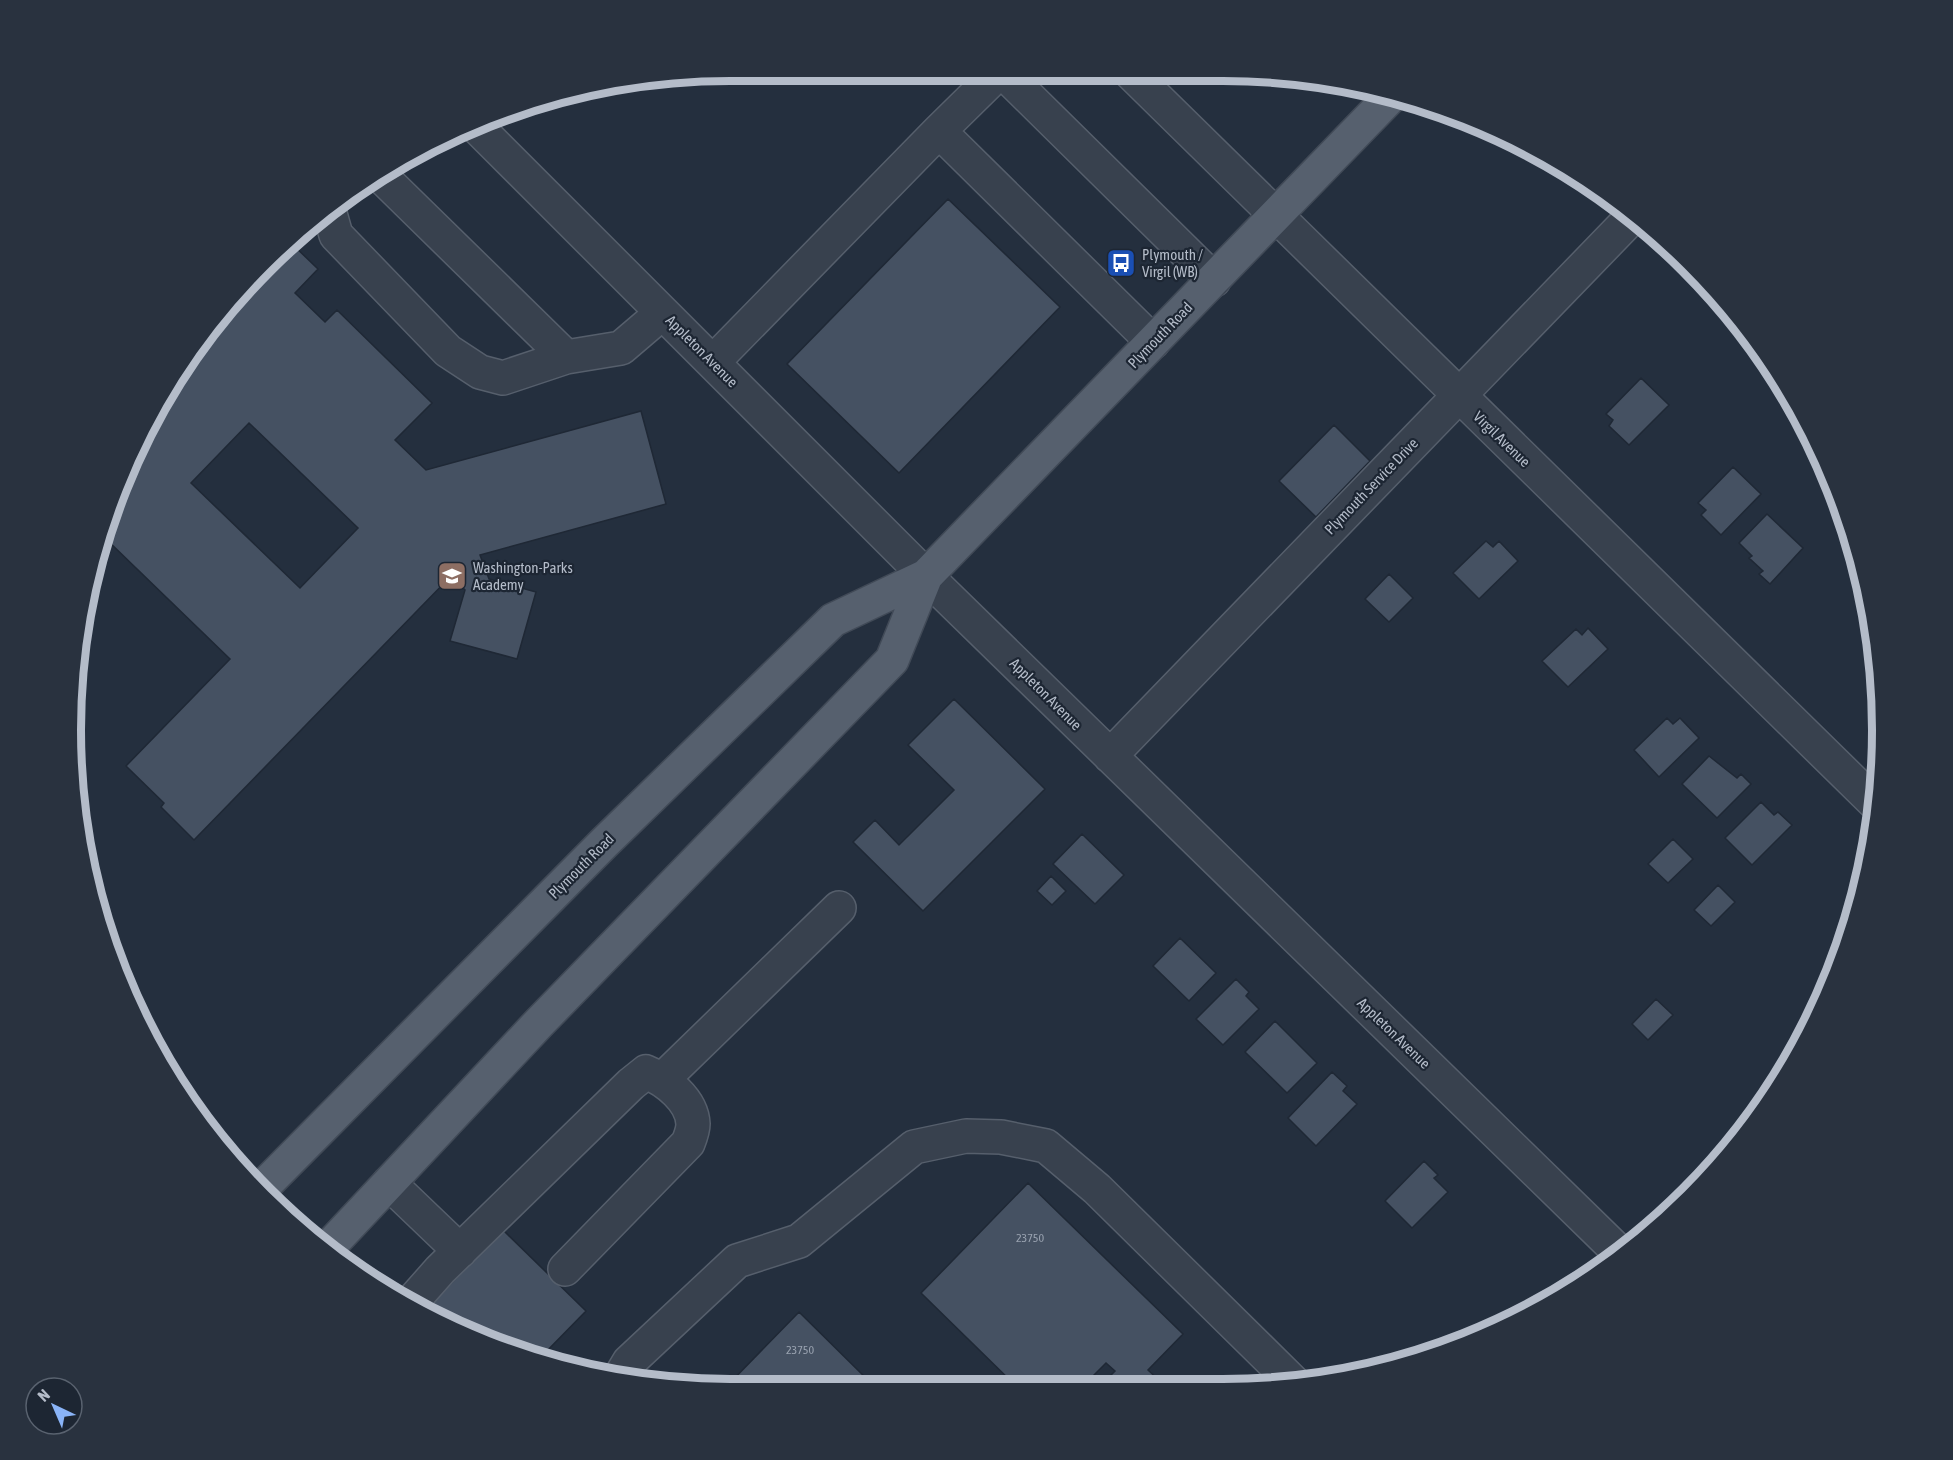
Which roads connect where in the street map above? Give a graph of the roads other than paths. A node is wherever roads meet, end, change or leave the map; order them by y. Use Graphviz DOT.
graph roads {
  1 [pos="990,81"];
  2 [pos="1012,81"];
  3 [pos="1139,81"];
  4 [pos="1386,102"];
  5 [pos="481,131"];
  6 [pos="939,131"];
  7 [pos="385,180"];
  8 [pos="1276,215"];
  9 [pos="331,218"];
  10 [pos="1627,222"];
  11 [pos="1214,280"];
  12 [pos="662,313"];
  13 [pos="1153,342"];
  14 [pos="566,357"];
  15 [pos="713,363"];
  16 [pos="1458,396"];
  17 [pos="926,576"];
  18 [pos="1110,756"];
  19 [pos="1868,796"];
  20 [pos="840,908"];
  21 [pos="662,1080"];
  22 [pos="389,1183"];
  23 [pos="266,1184"];
  24 [pos="333,1243"];
  25 [pos="1614,1248"];
  26 [pos="460,1251"];
  27 [pos="565,1269"];
  28 [pos="416,1298"];
  29 [pos="624,1370"];
  30 [pos="1286,1376"];
  1 -- 6 [label="street"];
  2 -- 11 [label="street"];
  3 -- 8 [label="street, Virgil Avenue"];
  4 -- 8 [label="main road, Plymouth Road"];
  5 -- 12 [label="street, Appleton Avenue"];
  6 -- 13 [label="street"];
  6 -- 15 [label="street"];
  7 -- 14 [label="street"];
  8 -- 11 [label="main road, Plymouth Road"];
  8 -- 16 [label="street, Virgil Avenue"];
  9 -- 14 [label="street"];
  10 -- 16 [label="street, Plymouth Service Drive"];
  11 -- 13 [label="main road, Plymouth Road"];
  12 -- 14 [label="street"];
  12 -- 15 [label="street, Appleton Avenue"];
  13 -- 17 [label="main road, Plymouth Road"];
  15 -- 17 [label="street, Appleton Avenue"];
  16 -- 18 [label="street, Plymouth Service Drive"];
  16 -- 19 [label="street, Virgil Avenue"];
  17 -- 18 [label="street, Appleton Avenue"];
  17 -- 22 [label="main road, Plymouth Road"];
  17 -- 23 [label="main road, Plymouth Road"];
  18 -- 25 [label="street, Appleton Avenue"];
  20 -- 21 [label="street"];
  21 -- 26 [label="street"];
  21 -- 27 [label="street"];
  22 -- 24 [label="main road, Plymouth Road"];
  22 -- 26 [label="street"];
  26 -- 28 [label="street"];
  29 -- 30 [label="street"];
}
